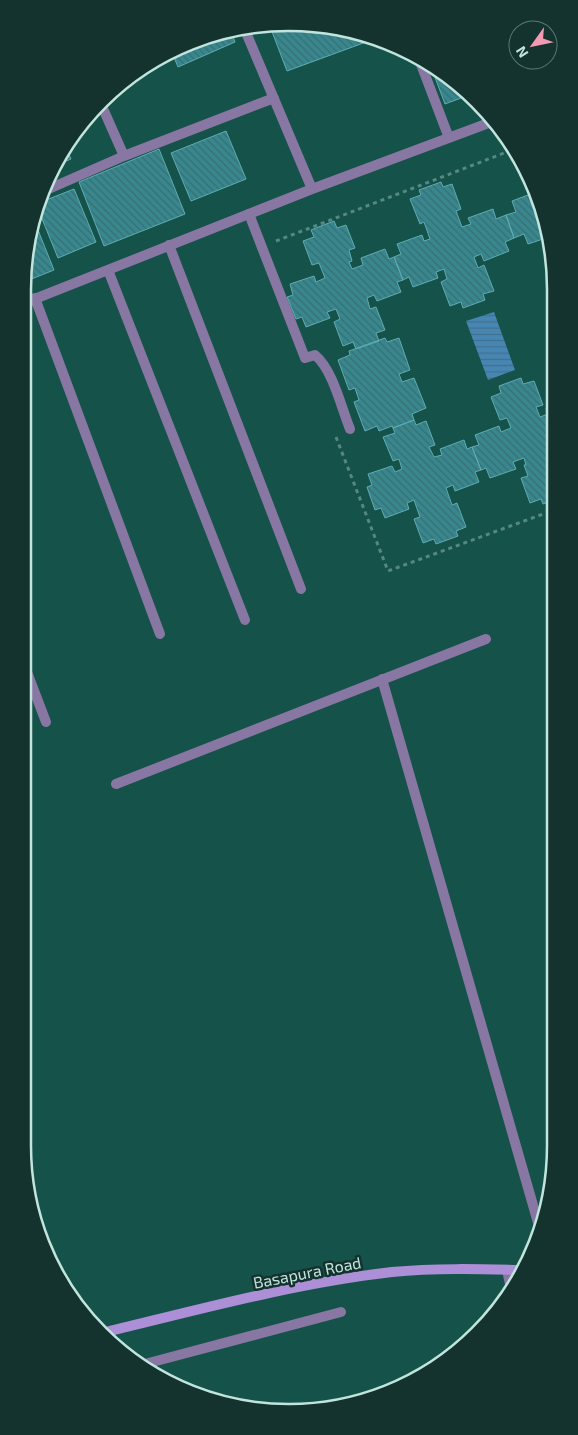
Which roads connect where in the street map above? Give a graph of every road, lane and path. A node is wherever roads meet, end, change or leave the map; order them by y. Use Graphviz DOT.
graph roads {
  1 [pos="247,35"];
  2 [pos="423,69"];
  3 [pos="274,98"];
  4 [pos="104,110"];
  5 [pos="487,124"];
  6 [pos="449,138"];
  7 [pos="507,152"];
  8 [pos="124,156"];
  9 [pos="52,187"];
  10 [pos="312,189"];
  11 [pos="249,214"];
  12 [pos="168,246"];
  13 [pos="261,247"];
  14 [pos="108,270"];
  15 [pos="36,298"];
  16 [pos="31,300"];
  17 [pos="350,429"];
  18 [pos="334,432"];
  19 [pos="547,513"];
  20 [pos="300,589"];
  21 [pos="246,620"];
  22 [pos="160,634"];
  23 [pos="486,639"];
  24 [pos="382,679"];
  25 [pos="31,683"];
  26 [pos="46,722"];
  27 [pos="116,784"];
  28 [pos="537,1218"];
  29 [pos="507,1270"];
  30 [pos="515,1270"];
  31 [pos="509,1280"];
  32 [pos="341,1312"];
  33 [pos="110,1331"];
  34 [pos="150,1363"];
  1 -- 3 [label="street"];
  2 -- 6 [label="street"];
  3 -- 8 [label="street"];
  3 -- 10 [label="street"];
  4 -- 8 [label="street"];
  5 -- 6 [label="street"];
  6 -- 10 [label="street"];
  7 -- 13 [label="path"];
  8 -- 9 [label="street"];
  10 -- 11 [label="street"];
  11 -- 12 [label="street"];
  11 -- 13 [label="street"];
  12 -- 14 [label="street"];
  12 -- 20 [label="street"];
  13 -- 17 [label="street"];
  14 -- 15 [label="street"];
  14 -- 21 [label="street"];
  15 -- 16 [label="street"];
  15 -- 22 [label="street"];
  18 -- 19 [label="path"];
  23 -- 24 [label="street"];
  24 -- 27 [label="street"];
  24 -- 28 [label="street"];
  25 -- 26 [label="street"];
  29 -- 30 [label="street, Basapura Road"];
  29 -- 31 [label="street"];
  29 -- 33 [label="street, Basapura Road"];
  32 -- 34 [label="street"];
}
